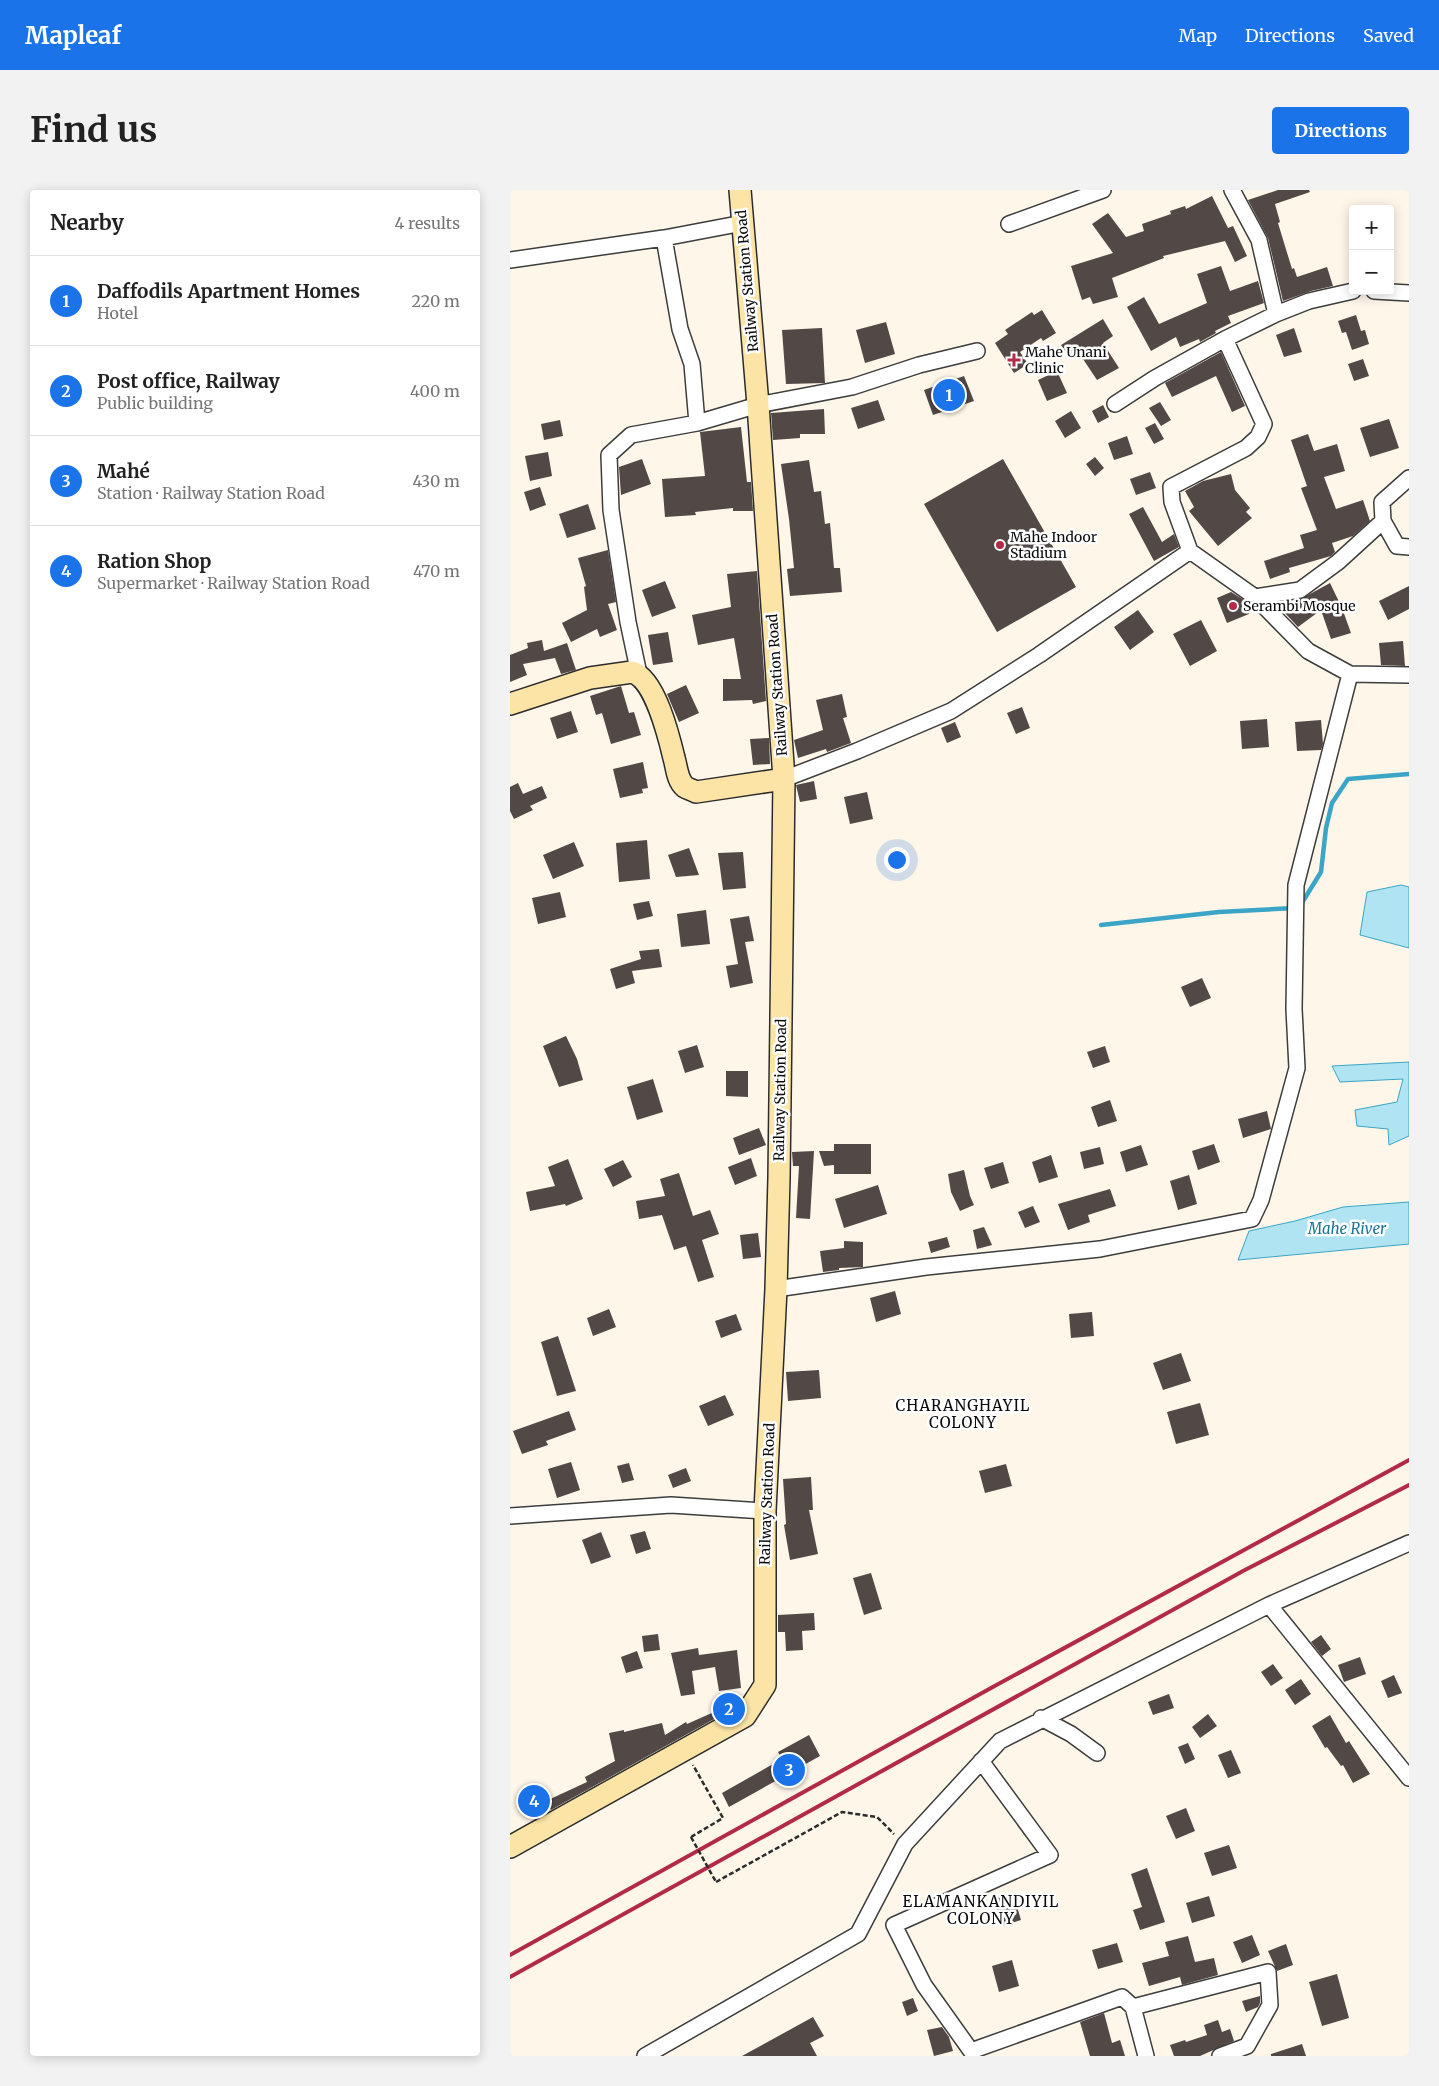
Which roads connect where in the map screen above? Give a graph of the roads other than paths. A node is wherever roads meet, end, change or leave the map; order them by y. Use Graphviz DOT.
graph roads {
  1 [pos="740,190"];
  2 [pos="1103,190"];
  3 [pos="1232,190"];
  4 [pos="742,223"];
  5 [pos="1009,224"];
  6 [pos="664,238"];
  7 [pos="510,260"];
  8 [pos="1349,292"];
  9 [pos="1394,292"];
  10 [pos="1409,293"];
  11 [pos="1276,314"];
  12 [pos="1225,339"];
  13 [pos="977,351"];
  14 [pos="1115,404"];
  15 [pos="758,405"];
  16 [pos="697,423"];
  17 [pos="1409,478"];
  18 [pos="1383,521"];
  19 [pos="1409,547"];
  20 [pos="1190,551"];
  21 [pos="1255,597"];
  22 [pos="639,674"];
  23 [pos="1350,674"];
  24 [pos="1409,675"];
  25 [pos="510,704"];
  26 [pos="784,778"];
  27 [pos="776,1289"];
  28 [pos="765,1511"];
  29 [pos="510,1516"];
  30 [pos="1409,1543"];
  31 [pos="1269,1605"];
  32 [pos="1041,1718"];
  33 [pos="1097,1753"];
  34 [pos="981,1761"];
  35 [pos="1409,1778"];
  36 [pos="510,1846"];
  37 [pos="1133,2007"];
  38 [pos="966,2053"];
  39 [pos="645,2056"];
  40 [pos="1146,2056"];
  41 [pos="1220,2056"];
  1 -- 4 [label="street, Railway Station Road"];
  2 -- 5 [label="street"];
  3 -- 11 [label="street"];
  4 -- 6 [label="street"];
  4 -- 15 [label="street, Railway Station Road"];
  6 -- 7 [label="street"];
  6 -- 16 [label="street"];
  8 -- 11 [label="street"];
  9 -- 10 [label="street"];
  11 -- 12 [label="street"];
  12 -- 14 [label="street"];
  12 -- 20 [label="street"];
  13 -- 15 [label="street"];
  15 -- 16 [label="street"];
  15 -- 26 [label="street, Railway Station Road"];
  16 -- 22 [label="street"];
  17 -- 18 [label="street"];
  18 -- 19 [label="street"];
  18 -- 21 [label="street"];
  20 -- 21 [label="street"];
  20 -- 26 [label="street"];
  21 -- 23 [label="street"];
  22 -- 25 [label="street"];
  22 -- 26 [label="street"];
  23 -- 24 [label="street"];
  23 -- 27 [label="street"];
  26 -- 27 [label="street, Railway Station Road"];
  27 -- 28 [label="street, Railway Station Road"];
  28 -- 29 [label="street"];
  28 -- 36 [label="street, Railway Station Road"];
  30 -- 31 [label="street"];
  31 -- 32 [label="street"];
  31 -- 35 [label="street"];
  32 -- 33 [label="street"];
  32 -- 34 [label="street"];
  34 -- 38 [label="street"];
  34 -- 39 [label="street"];
  37 -- 38 [label="street"];
  37 -- 40 [label="street"];
  37 -- 41 [label="street"];
}
